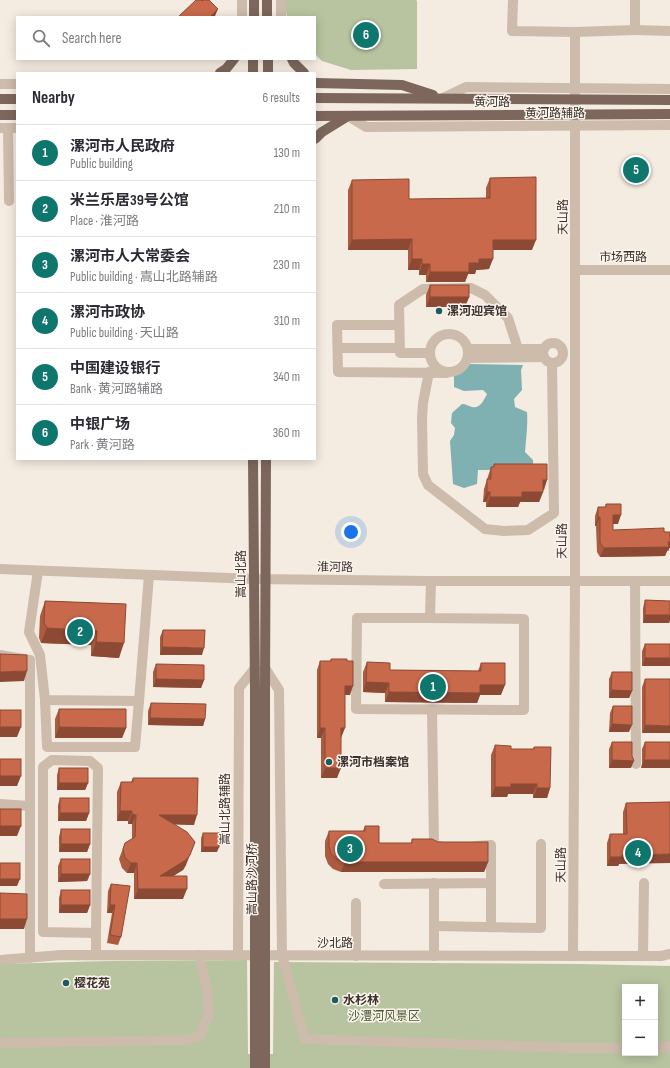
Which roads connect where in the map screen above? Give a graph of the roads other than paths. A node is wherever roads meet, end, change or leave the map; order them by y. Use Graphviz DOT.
graph roads {
  1 [pos="242,0"];
  2 [pos="281,0"];
  3 [pos="513,0"];
  4 [pos="635,0"];
  5 [pos="242,16"];
  6 [pos="281,16"];
  7 [pos="635,30"];
  8 [pos="670,31"];
  9 [pos="575,32"];
  10 [pos="233,60"];
  11 [pos="253,60"];
  12 [pos="268,60"];
  13 [pos="292,60"];
  14 [pos="222,72"];
  15 [pos="253,72"];
  16 [pos="268,72"];
  17 [pos="303,72"];
  18 [pos="316,83"];
  19 [pos="0,84"];
  20 [pos="16,84"];
  21 [pos="670,89"];
  22 [pos="576,94"];
  23 [pos="316,98"];
  24 [pos="443,98"];
  25 [pos="0,99"];
  26 [pos="16,99"];
  27 [pos="670,100"];
  28 [pos="670,114"];
  29 [pos="0,115"];
  30 [pos="16,115"];
  31 [pos="576,115"];
  32 [pos="316,116"];
  33 [pos="348,116"];
  34 [pos="670,125"];
  35 [pos="576,126"];
  36 [pos="8,128"];
  37 [pos="316,138"];
  38 [pos="9,201"];
  39 [pos="576,270"];
  40 [pos="670,270"];
  41 [pos="399,325"];
  42 [pos="338,348"];
  43 [pos="400,348"];
  44 [pos="518,349"];
  45 [pos="563,351"];
  46 [pos="576,351"];
  47 [pos="430,353"];
  48 [pos="468,354"];
  49 [pos="547,356"];
  50 [pos="429,372"];
  51 [pos="447,372"];
  52 [pos="253,460"];
  53 [pos="266,460"];
  54 [pos="0,569"];
  55 [pos="38,571"];
  56 [pos="149,575"];
  57 [pos="254,579"];
  58 [pos="265,579"];
  59 [pos="670,580"];
  60 [pos="431,581"];
  61 [pos="575,581"];
  62 [pos="635,581"];
  63 [pos="430,618"];
  64 [pos="0,655"];
  65 [pos="260,668"];
  66 [pos="260,690"];
  67 [pos="45,700"];
  68 [pos="139,701"];
  69 [pos="432,710"];
  70 [pos="636,764"];
  71 [pos="0,804"];
  72 [pos="29,806"];
  73 [pos="541,844"];
  74 [pos="448,846"];
  75 [pos="470,846"];
  76 [pos="434,883"];
  77 [pos="491,883"];
  78 [pos="644,883"];
  79 [pos="384,884"];
  80 [pos="356,903"];
  81 [pos="434,926"];
  82 [pos="491,927"];
  83 [pos="96,933"];
  84 [pos="670,954"];
  85 [pos="96,955"];
  86 [pos="199,955"];
  87 [pos="238,956"];
  88 [pos="282,956"];
  89 [pos="356,956"];
  90 [pos="434,956"];
  91 [pos="573,956"];
  92 [pos="643,956"];
  93 [pos="30,958"];
  94 [pos="0,960"];
  95 [pos="0,1043"];
  96 [pos="670,1046"];
  97 [pos="622,1048"];
  98 [pos="658,1048"];
  99 [pos="255,1068"];
  100 [pos="265,1068"];
  1 -- 5 [label="street"];
  2 -- 6 [label="street"];
  3 -- 9 [label="street"];
  4 -- 7 [label="street"];
  7 -- 8 [label="street"];
  7 -- 9 [label="street"];
  9 -- 22 [label="street, 天山路"];
  10 -- 14 [label="main road"];
  11 -- 15 [label="main road"];
  12 -- 16 [label="main road"];
  13 -- 17 [label="main road"];
  18 -- 24 [label="main road"];
  19 -- 20 [label="street"];
  21 -- 22 [label="street, 黄河路辅路"];
  22 -- 24 [label="main road, 黄河路"];
  22 -- 27 [label="main road, 黄河路"];
  22 -- 31 [label="street, 天山路"];
  23 -- 24 [label="main road, 黄河路"];
  25 -- 26 [label="main road"];
  28 -- 31 [label="main road, 黄河路"];
  29 -- 30 [label="main road"];
  31 -- 33 [label="main road, 黄河路"];
  31 -- 35 [label="street, 天山路"];
  32 -- 33 [label="main road, 黄河路"];
  33 -- 35 [label="street, 黄河路辅路"];
  33 -- 37 [label="main road"];
  34 -- 35 [label="street, 黄河路辅路"];
  35 -- 39 [label="street, 天山路"];
  36 -- 38 [label="street"];
  39 -- 40 [label="street, 市场西路"];
  39 -- 46 [label="street, 天山路"];
  41 -- 42 [label="street"];
  41 -- 43 [label="street"];
  41 -- 44 [label="street"];
  42 -- 43 [label="street"];
  42 -- 50 [label="street"];
  43 -- 47 [label="street"];
  44 -- 48 [label="street"];
  44 -- 49 [label="street"];
  45 -- 46 [label="street"];
  45 -- 49 [label="street"];
  45 -- 49 [label="street"];
  46 -- 61 [label="street, 天山路"];
  47 -- 48 [label="street"];
  47 -- 51 [label="street"];
  48 -- 49 [label="street"];
  48 -- 51 [label="street"];
  49 -- 50 [label="street"];
  50 -- 51 [label="street"];
  52 -- 57 [label="main road, 嵩山北路"];
  53 -- 58 [label="main road, 嵩山北路"];
  54 -- 55 [label="street, 淮河路"];
  55 -- 56 [label="street, 淮河路"];
  55 -- 67 [label="street"];
  56 -- 57 [label="street, 淮河路"];
  56 -- 68 [label="street"];
  57 -- 58 [label="street, 淮河路"];
  57 -- 65 [label="main road, 嵩山北路"];
  58 -- 60 [label="street, 淮河路"];
  58 -- 65 [label="main road, 嵩山北路"];
  59 -- 62 [label="street, 淮河路"];
  60 -- 61 [label="street, 淮河路"];
  60 -- 63 [label="street"];
  61 -- 62 [label="street, 淮河路"];
  61 -- 91 [label="street, 天山路"];
  62 -- 70 [label="street"];
  63 -- 69 [label="street"];
  63 -- 69 [label="street"];
  64 -- 72 [label="street"];
  65 -- 66 [label="main road, 嵩山北路"];
  65 -- 87 [label="street, 嵩山北路辅路"];
  65 -- 88 [label="street"];
  66 -- 99 [label="main road, 嵩山路沙河桥, bridge"];
  66 -- 100 [label="main road, 嵩山路沙河桥, bridge"];
  67 -- 68 [label="street"];
  67 -- 68 [label="street"];
  69 -- 74 [label="street"];
  71 -- 72 [label="street"];
  72 -- 93 [label="street"];
  73 -- 82 [label="street"];
  75 -- 77 [label="street"];
  76 -- 77 [label="street"];
  76 -- 79 [label="street"];
  76 -- 81 [label="street"];
  77 -- 82 [label="street"];
  78 -- 92 [label="street"];
  80 -- 89 [label="street"];
  81 -- 82 [label="street"];
  81 -- 90 [label="street"];
  83 -- 83 [label="street"];
  83 -- 85 [label="street"];
  84 -- 92 [label="street, 沙北路"];
  85 -- 86 [label="street, 沙北路"];
  85 -- 93 [label="street, 沙北路"];
  86 -- 87 [label="street, 沙北路"];
  86 -- 95 [label="street"];
  87 -- 88 [label="street, 沙北路"];
  88 -- 89 [label="street, 沙北路"];
  88 -- 97 [label="street"];
  89 -- 90 [label="street, 沙北路"];
  90 -- 91 [label="street, 沙北路"];
  91 -- 92 [label="street, 沙北路"];
  93 -- 94 [label="street, 沙北路"];
  96 -- 98 [label="street"];
}
